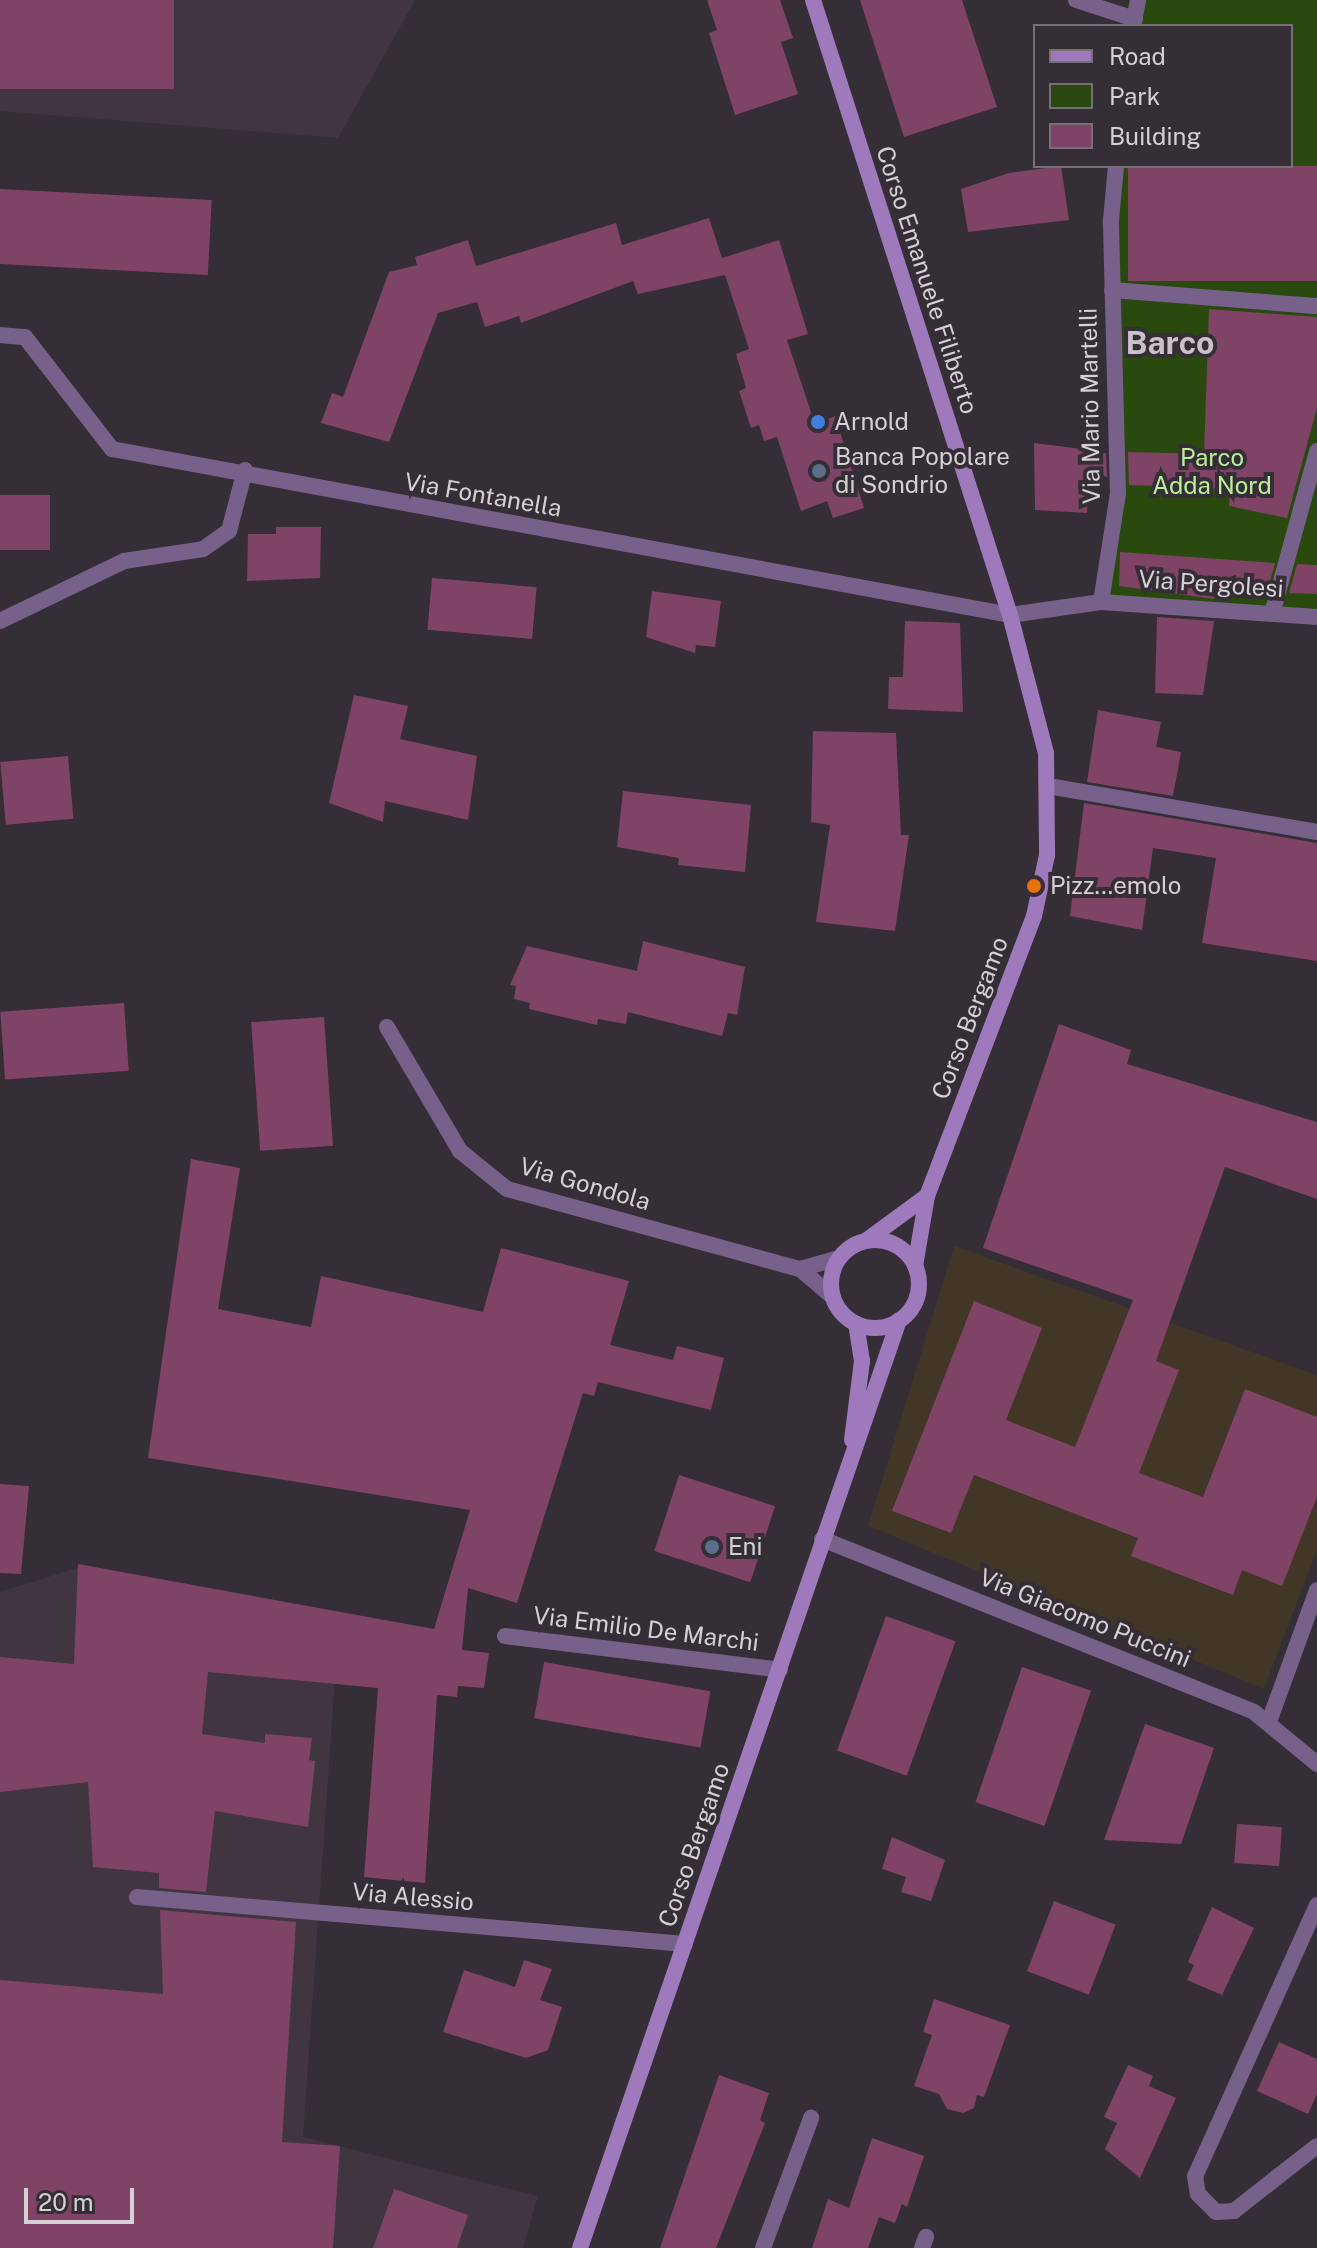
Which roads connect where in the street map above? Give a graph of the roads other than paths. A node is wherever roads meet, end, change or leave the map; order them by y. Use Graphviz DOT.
graph roads {
  1 [pos="813,0"];
  2 [pos="1076,0"];
  3 [pos="1138,0"];
  4 [pos="1134,23"];
  5 [pos="1116,168"];
  6 [pos="1112,290"];
  7 [pos="1317,306"];
  8 [pos="0,335"];
  9 [pos="1317,451"];
  10 [pos="245,470"];
  11 [pos="1101,602"];
  12 [pos="1273,610"];
  13 [pos="1010,615"];
  14 [pos="1317,617"];
  15 [pos="0,621"];
  16 [pos="1048,786"];
  17 [pos="1317,832"];
  18 [pos="1047,855"];
  19 [pos="387,1027"];
  20 [pos="927,1196"];
  21 [pos="867,1240"];
  22 [pos="839,1258"];
  23 [pos="915,1266"];
  24 [pos="800,1269"];
  25 [pos="833,1297"];
  26 [pos="899,1320"];
  27 [pos="856,1323"];
  28 [pos="850,1457"];
  29 [pos="822,1539"];
  30 [pos="1317,1590"];
  31 [pos="505,1636"];
  32 [pos="780,1670"];
  33 [pos="1270,1719"];
  34 [pos="1317,1764"];
  35 [pos="137,1897"];
  36 [pos="1317,1905"];
  37 [pos="685,1944"];
  38 [pos="811,2118"];
  39 [pos="1317,2146"];
  40 [pos="580,2248"];
  41 [pos="763,2248"];
  1 -- 13 [label="main road, Corso Emanuele Filiberto"];
  2 -- 4 [label="street"];
  3 -- 4 [label="street"];
  5 -- 6 [label="street, Via Mario Martelli"];
  6 -- 7 [label="street"];
  6 -- 11 [label="street, Via Mario Martelli"];
  8 -- 10 [label="street, Via Fontanella"];
  9 -- 12 [label="street"];
  10 -- 13 [label="street, Via Fontanella"];
  10 -- 15 [label="street"];
  11 -- 12 [label="street, Via Pergolesi"];
  11 -- 13 [label="street"];
  12 -- 14 [label="street, Via Pergolesi"];
  13 -- 16 [label="main road, Corso Emanuele Filiberto"];
  16 -- 17 [label="street"];
  16 -- 18 [label="main road, Corso Emanuele Filiberto"];
  18 -- 20 [label="main road, Corso Bergamo"];
  19 -- 24 [label="street, Via Gondola"];
  20 -- 21 [label="main road"];
  20 -- 23 [label="main road, Corso Bergamo"];
  21 -- 22 [label="main road"];
  21 -- 23 [label="main road"];
  22 -- 24 [label="street"];
  22 -- 25 [label="main road"];
  23 -- 26 [label="main road"];
  24 -- 25 [label="street, Via Gondola"];
  25 -- 27 [label="main road"];
  26 -- 27 [label="main road"];
  26 -- 28 [label="main road, Corso Bergamo"];
  27 -- 28 [label="main road, Corso Bergamo"];
  28 -- 29 [label="main road, Corso Bergamo"];
  29 -- 32 [label="main road, Corso Bergamo"];
  29 -- 33 [label="street, Via Giacomo Puccini"];
  30 -- 33 [label="street"];
  31 -- 32 [label="street, Via Emilio De Marchi"];
  32 -- 37 [label="main road, Corso Bergamo"];
  33 -- 34 [label="street, Via Giacomo Puccini"];
  35 -- 37 [label="street, Via Alessio"];
  36 -- 39 [label="street"];
  37 -- 40 [label="main road, Corso Bergamo"];
  38 -- 41 [label="street"];
}
